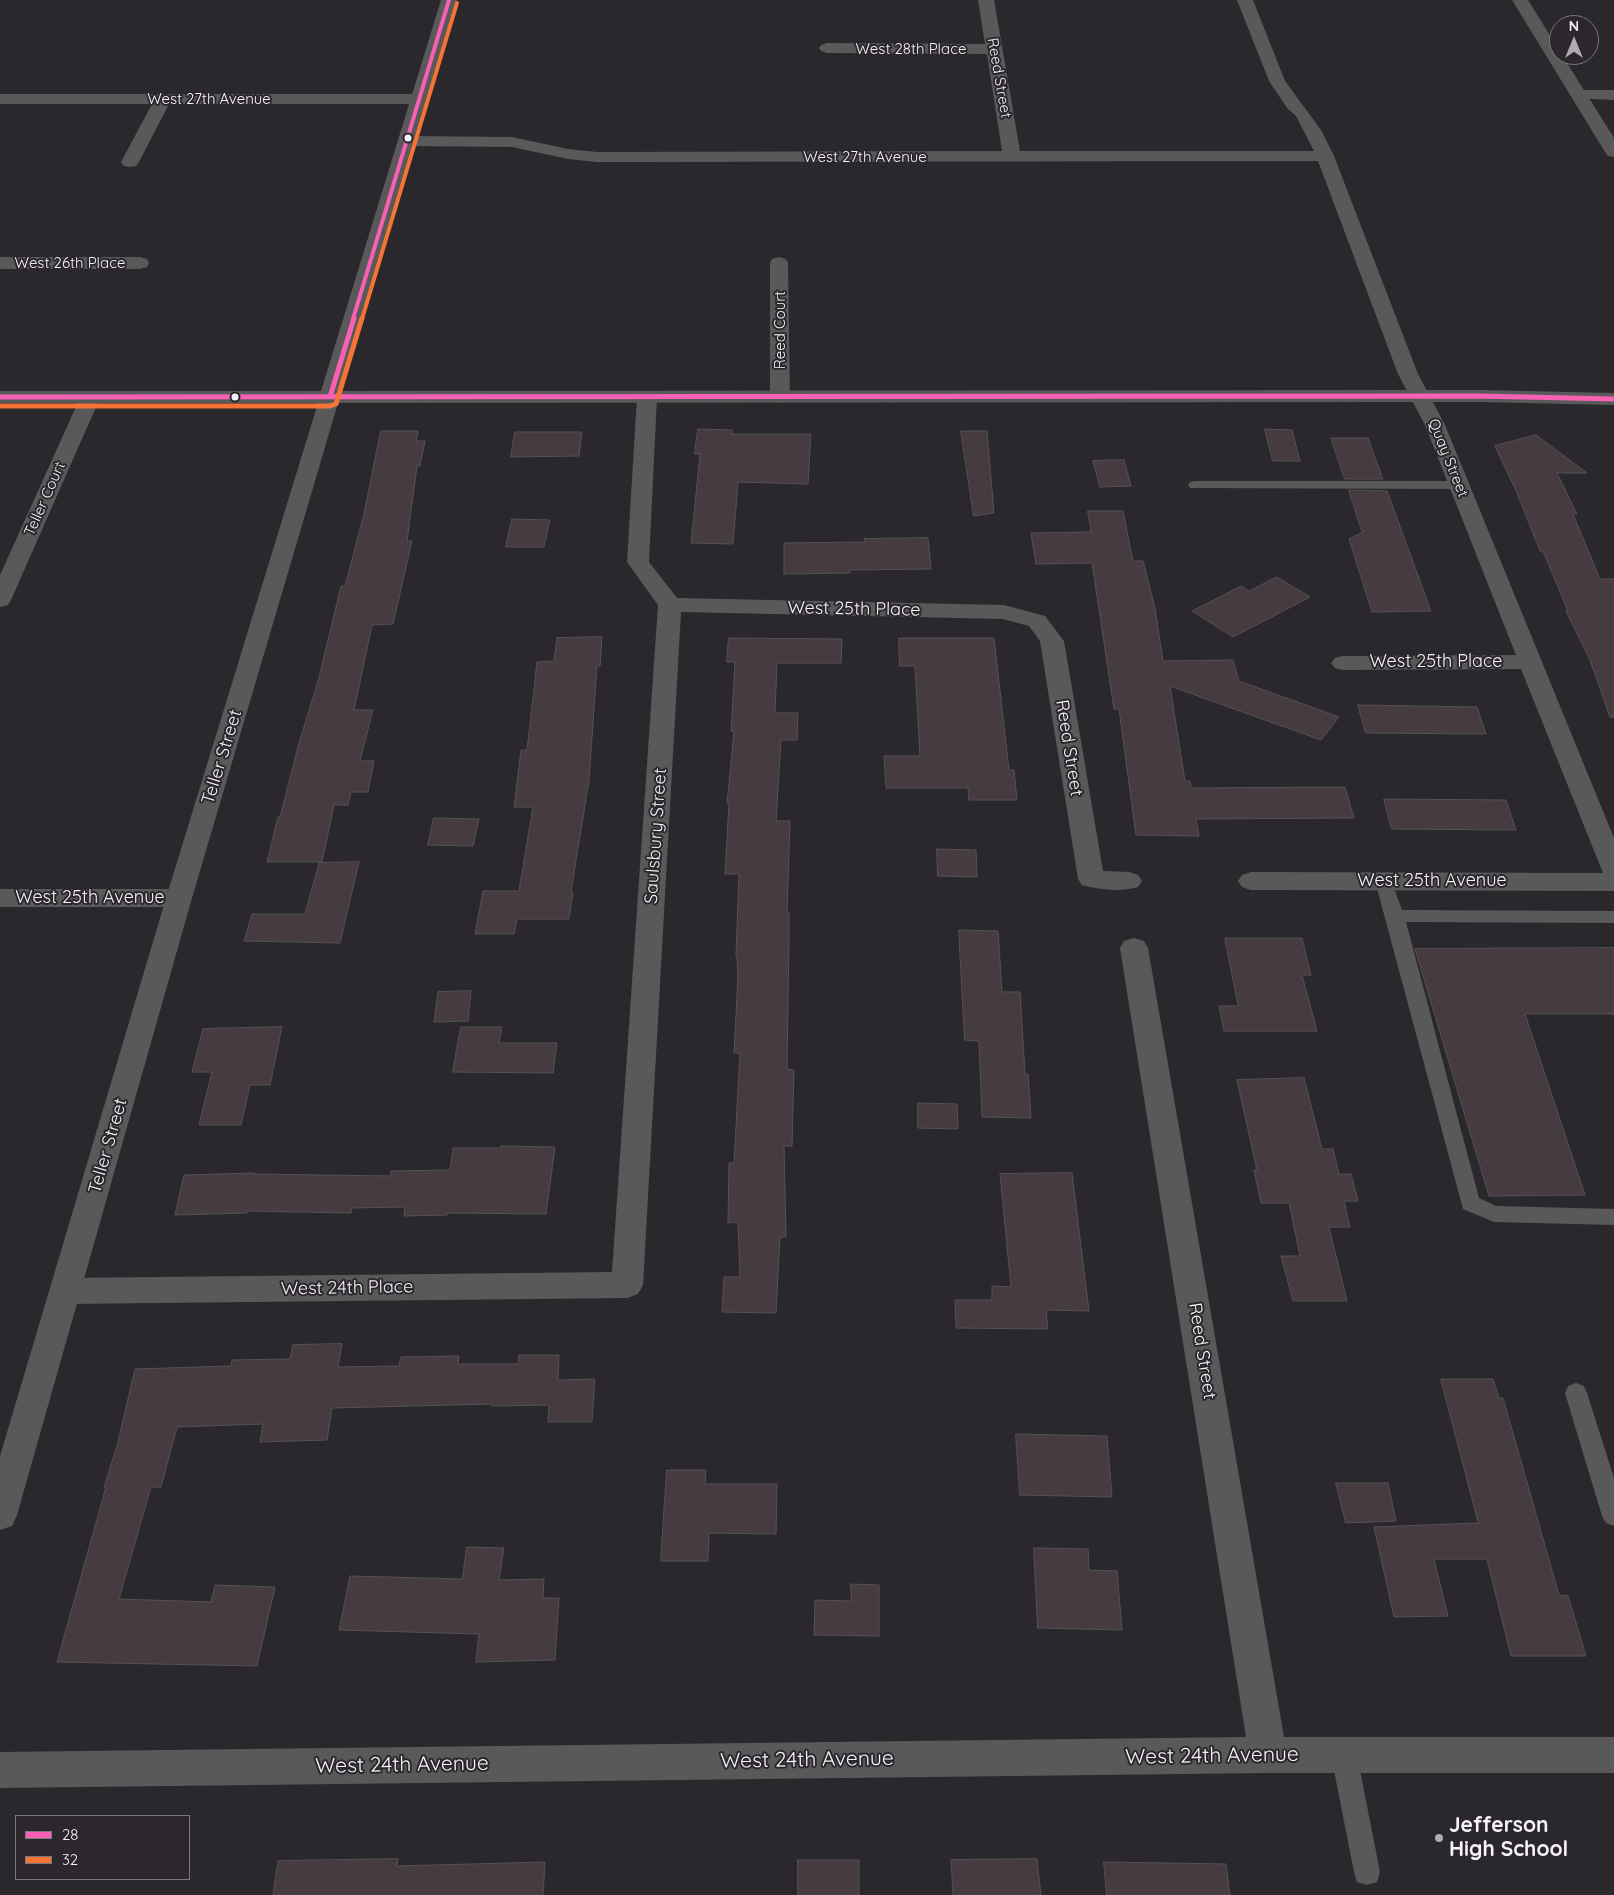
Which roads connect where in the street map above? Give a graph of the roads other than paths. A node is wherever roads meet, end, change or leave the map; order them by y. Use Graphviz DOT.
graph roads {
  1 [pos="449,0"];
  2 [pos="986,0"];
  3 [pos="1245,0"];
  4 [pos="1520,0"];
  5 [pos="827,48"];
  6 [pos="994,49"];
  7 [pos="1579,95"];
  8 [pos="1614,95"];
  9 [pos="0,99"];
  10 [pos="163,99"];
  11 [pos="419,99"];
  12 [pos="406,141"];
  13 [pos="1614,152"];
  14 [pos="1325,156"];
  15 [pos="1012,157"];
  16 [pos="130,162"];
  17 [pos="140,262"];
  18 [pos="779,263"];
  19 [pos="3,268"];
  20 [pos="1420,396"];
  21 [pos="330,397"];
  22 [pos="647,397"];
  23 [pos="780,397"];
  24 [pos="0,398"];
  25 [pos="90,398"];
  26 [pos="1614,399"];
  27 [pos="1195,485"];
  28 [pos="1459,485"];
  29 [pos="0,600"];
  30 [pos="670,605"];
  31 [pos="1037,621"];
  32 [pos="1530,662"];
  33 [pos="1343,663"];
  34 [pos="1614,870"];
  35 [pos="1384,880"];
  36 [pos="1129,881"];
  37 [pos="1251,881"];
  38 [pos="1614,882"];
  39 [pos="0,898"];
  40 [pos="179,898"];
  41 [pos="1395,916"];
  42 [pos="1614,917"];
  43 [pos="1134,948"];
  44 [pos="1614,1217"];
  45 [pos="627,1285"];
  46 [pos="66,1291"];
  47 [pos="1576,1393"];
  48 [pos="0,1515"];
  49 [pos="1614,1516"];
  50 [pos="1268,1755"];
  51 [pos="1344,1755"];
  52 [pos="1614,1755"];
  53 [pos="0,1770"];
  54 [pos="1367,1872"];
  1 -- 11 [label="street, Teller Street"];
  2 -- 6 [label="street, Reed Street"];
  3 -- 14 [label="street, Quay Street"];
  4 -- 7 [label="street"];
  5 -- 6 [label="street, West 28th Place"];
  6 -- 15 [label="street, Reed Street"];
  7 -- 8 [label="street"];
  7 -- 13 [label="street"];
  9 -- 10 [label="street, West 27th Avenue"];
  10 -- 11 [label="street, West 27th Avenue"];
  10 -- 16 [label="street"];
  11 -- 12 [label="street, Teller Street"];
  12 -- 15 [label="street, West 27th Avenue"];
  12 -- 21 [label="street, Teller Street"];
  14 -- 15 [label="street, West 27th Avenue"];
  14 -- 20 [label="street, Quay Street"];
  17 -- 19 [label="street, West 26th Place"];
  18 -- 23 [label="street, Reed Court"];
  20 -- 23 [label="street"];
  20 -- 26 [label="street"];
  20 -- 28 [label="street, Quay Street"];
  21 -- 22 [label="street"];
  21 -- 25 [label="street"];
  21 -- 40 [label="street, Teller Street"];
  22 -- 23 [label="street"];
  22 -- 30 [label="street"];
  24 -- 25 [label="street"];
  25 -- 29 [label="street, Teller Court"];
  27 -- 28 [label="lane"];
  28 -- 32 [label="street, Quay Street"];
  30 -- 31 [label="street, West 25th Place"];
  30 -- 45 [label="street, Saulsbury Street"];
  31 -- 36 [label="street, Reed Street"];
  32 -- 33 [label="street, West 25th Place"];
  32 -- 34 [label="street, Quay Street"];
  35 -- 37 [label="street, West 25th Avenue"];
  35 -- 38 [label="street, West 25th Avenue"];
  35 -- 41 [label="lane"];
  39 -- 40 [label="street, West 25th Avenue"];
  40 -- 46 [label="street, Teller Street"];
  41 -- 42 [label="lane"];
  41 -- 44 [label="lane"];
  43 -- 50 [label="street, Reed Street"];
  45 -- 46 [label="street, West 24th Place"];
  46 -- 48 [label="street, Teller Street"];
  47 -- 49 [label="lane"];
  50 -- 51 [label="street, West 24th Avenue"];
  50 -- 53 [label="street, West 24th Avenue"];
  51 -- 52 [label="street, West 24th Avenue"];
  51 -- 54 [label="lane"];
}
